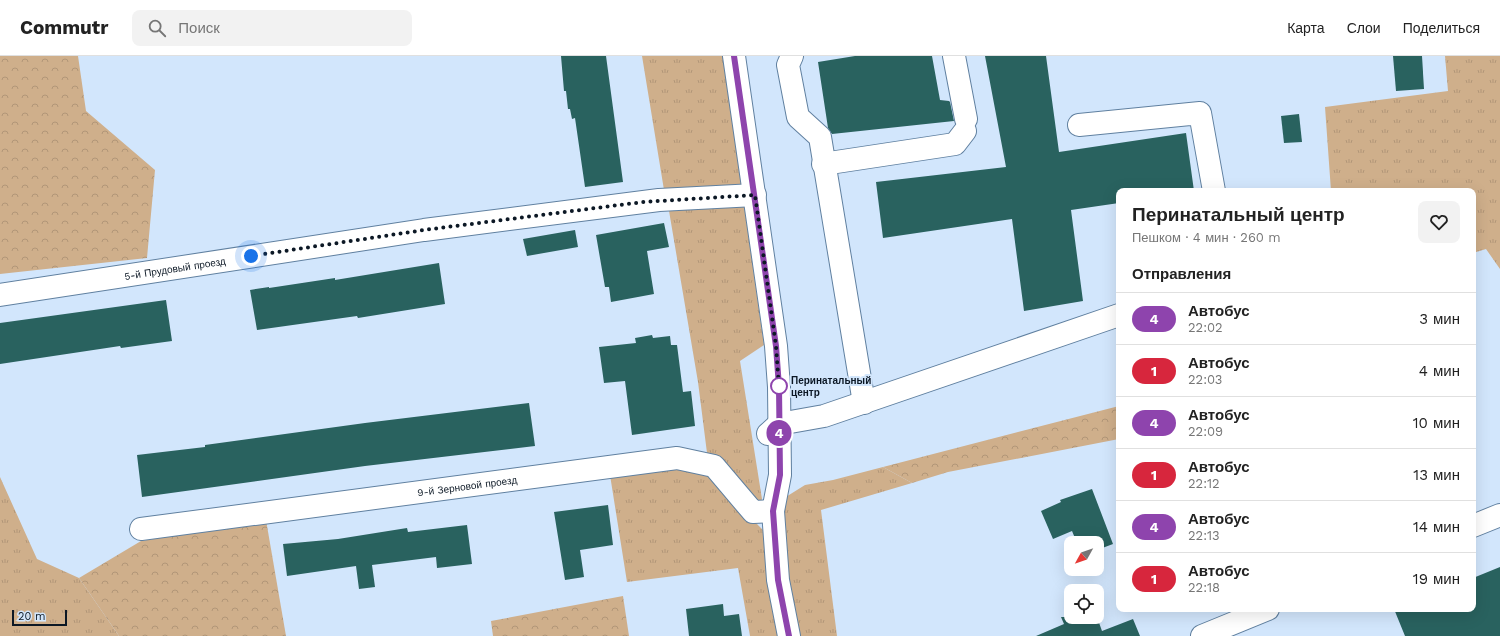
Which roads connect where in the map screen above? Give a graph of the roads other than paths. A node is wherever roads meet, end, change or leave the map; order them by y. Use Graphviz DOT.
graph roads {
  1 [pos="734,56"];
  2 [pos="792,56"];
  3 [pos="954,56"];
  4 [pos="1079,125"];
  5 [pos="823,164"];
  6 [pos="1213,188"];
  7 [pos="755,195"];
  8 [pos="0,294"];
  9 [pos="1116,315"];
  10 [pos="864,403"];
  11 [pos="779,424"];
  12 [pos="773,511"];
  13 [pos="1500,515"];
  14 [pos="1476,525"];
  15 [pos="141,529"];
  16 [pos="1261,612"];
  17 [pos="1211,634"];
  18 [pos="789,636"];
  1 -- 7 [label="street"];
  2 -- 5 [label="street"];
  3 -- 5 [label="street"];
  4 -- 6 [label="street"];
  5 -- 10 [label="street"];
  7 -- 8 [label="street, 5-й Прудовый проезд"];
  7 -- 11 [label="street"];
  9 -- 10 [label="street"];
  10 -- 11 [label="street"];
  11 -- 12 [label="street"];
  12 -- 15 [label="street, 9-й Зерновой проезд"];
  12 -- 18 [label="street"];
  13 -- 14 [label="street"];
  16 -- 17 [label="street"];
}
